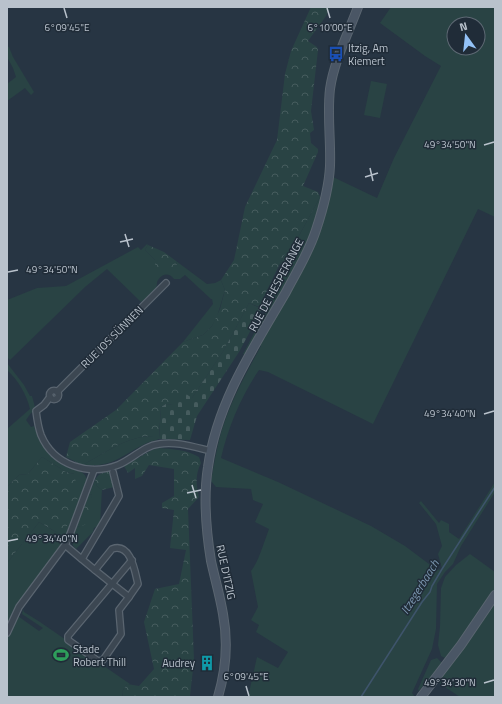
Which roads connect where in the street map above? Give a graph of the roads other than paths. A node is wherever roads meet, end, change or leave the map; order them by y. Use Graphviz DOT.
graph roads {
  1 [pos="358,7"];
  2 [pos="166,283"];
  3 [pos="211,451"];
  4 [pos="94,470"];
  5 [pos="112,472"];
  6 [pos="64,545"];
  7 [pos="82,559"];
  8 [pos="132,560"];
  9 [pos="95,570"];
  10 [pos="112,583"];
  11 [pos="495,595"];
  12 [pos="129,597"];
  13 [pos="7,633"];
  14 [pos="218,697"];
  15 [pos="421,697"];
  1 -- 3 [label="main road, RUE DE HESPERANGE"];
  2 -- 4 [label="street, RUE JOS SÜNNEN"];
  3 -- 4 [label="street"];
  3 -- 14 [label="main road, RUE D'ITZIG"];
  4 -- 6 [label="street"];
  5 -- 7 [label="street"];
  6 -- 7 [label="street"];
  6 -- 13 [label="street"];
  7 -- 9 [label="street"];
  8 -- 9 [label="street"];
  8 -- 10 [label="street"];
  8 -- 12 [label="street"];
  9 -- 10 [label="street"];
  10 -- 12 [label="street"];
  10 -- 12 [label="street"];
  11 -- 15 [label="main road"];
}
